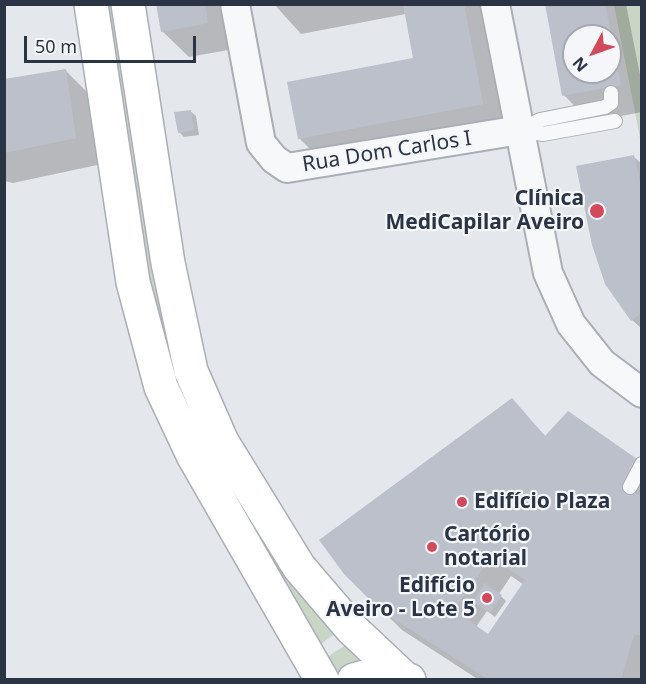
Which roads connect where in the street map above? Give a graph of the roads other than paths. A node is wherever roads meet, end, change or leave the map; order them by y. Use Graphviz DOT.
graph roads {
  1 [pos="91,4"];
  2 [pos="128,4"];
  3 [pos="235,4"];
  4 [pos="495,4"];
  5 [pos="610,93"];
  6 [pos="615,121"];
  7 [pos="520,129"];
  8 [pos="642,393"];
  9 [pos="642,464"];
  10 [pos="630,487"];
  11 [pos="406,678"];
  12 [pos="322,680"];
  13 [pos="354,680"];
  1 -- 12 [label="main road"];
  2 -- 11 [label="main road"];
  3 -- 7 [label="street, Rua Dom Carlos I"];
  4 -- 7 [label="street"];
  5 -- 7 [label="lane"];
  6 -- 7 [label="lane"];
  7 -- 8 [label="street"];
  9 -- 10 [label="lane"];
  11 -- 13 [label="main road"];
}
